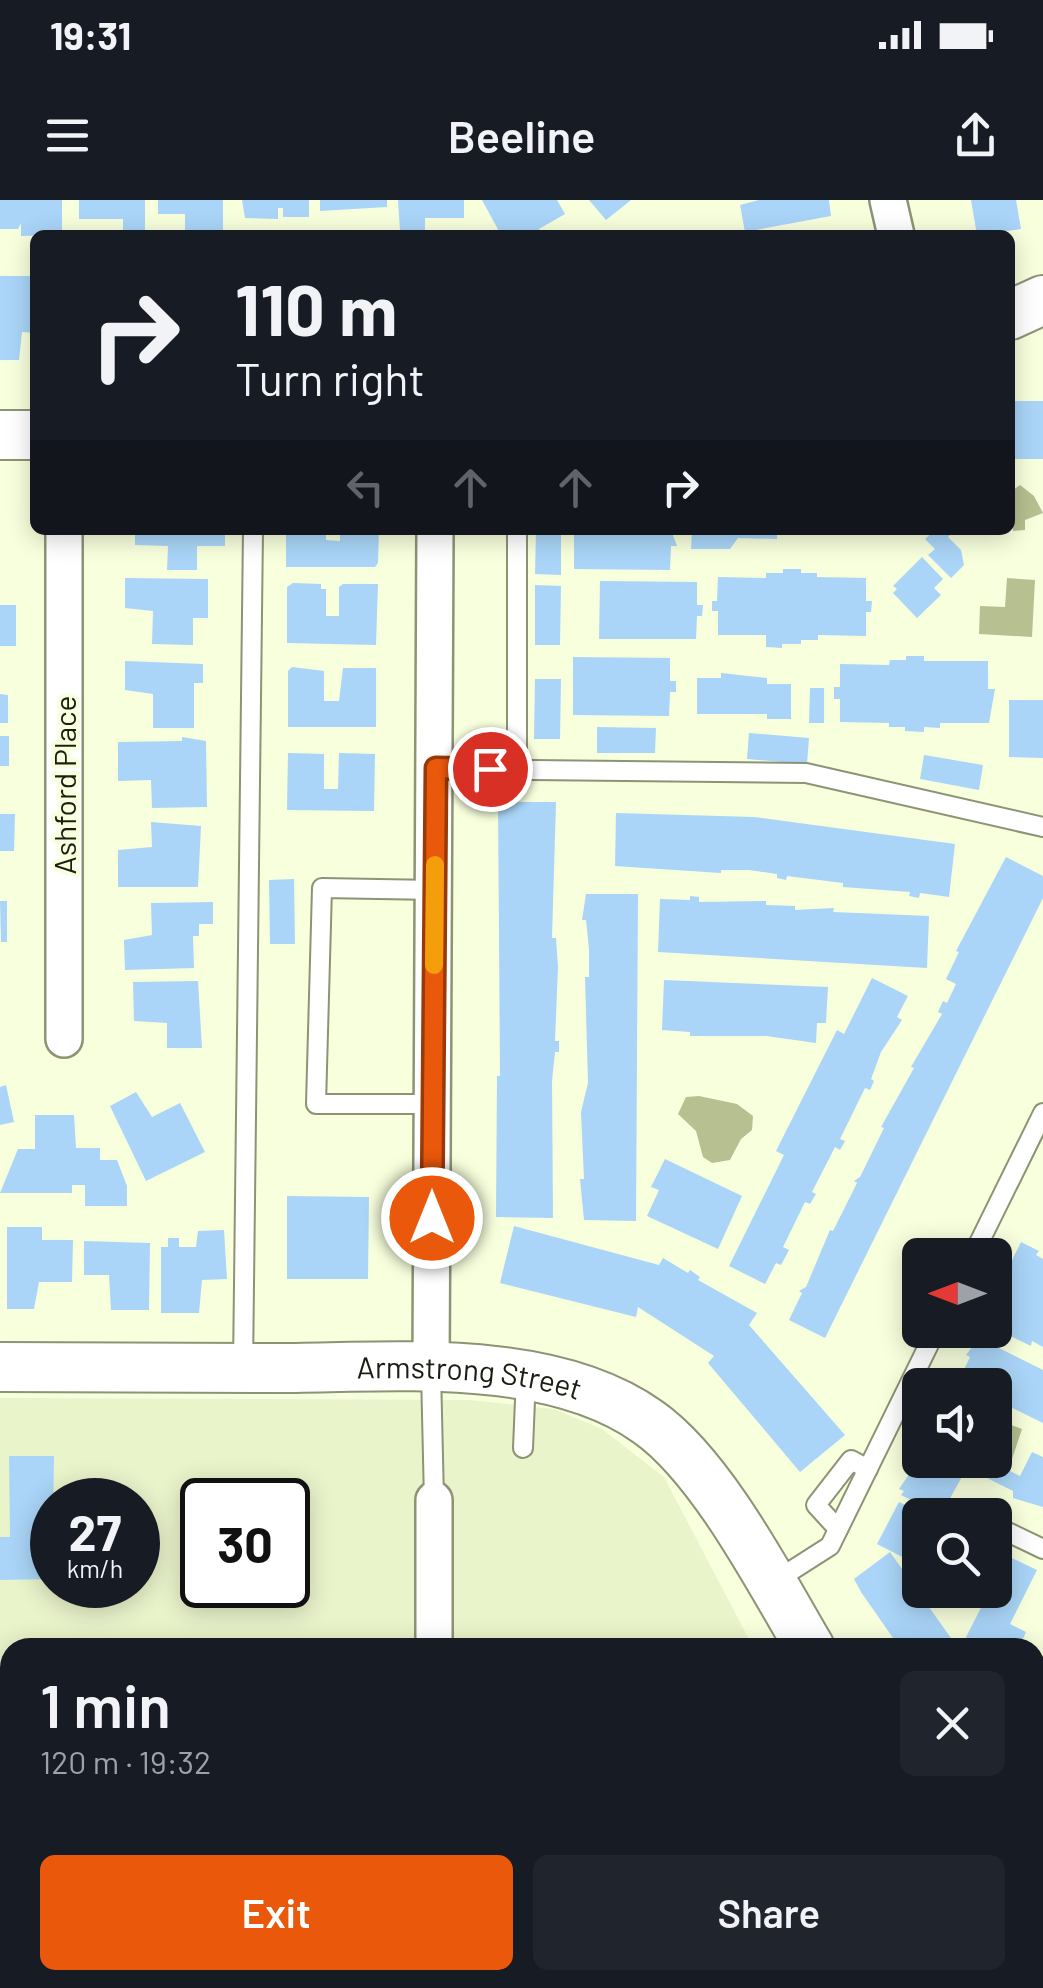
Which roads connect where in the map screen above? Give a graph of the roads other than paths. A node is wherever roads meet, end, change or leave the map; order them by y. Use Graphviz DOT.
graph roads {
  1 [pos="888,200"];
  2 [pos="895,230"];
  3 [pos="1043,300"];
  4 [pos="1015,312"];
  5 [pos="0,436"];
  6 [pos="30,436"];
  7 [pos="64,535"];
  8 [pos="253,535"];
  9 [pos="435,535"];
  10 [pos="517,535"];
  11 [pos="436,768"];
  12 [pos="516,770"];
  13 [pos="1043,826"];
  14 [pos="435,890"];
  15 [pos="64,1039"];
  16 [pos="433,1104"];
  17 [pos="1043,1113"];
  18 [pos="981,1238"];
  19 [pos="927,1348"];
  20 [pos="0,1367"];
  21 [pos="242,1368"];
  22 [pos="431,1368"];
  23 [pos="526,1376"];
  24 [pos="523,1448"];
  25 [pos="868,1469"];
  26 [pos="434,1500"];
  27 [pos="838,1529"];
  28 [pos="1012,1534"];
  29 [pos="1043,1548"];
  30 [pos="771,1583"];
  31 [pos="434,1638"];
  32 [pos="804,1638"];
  1 -- 2 [label="street"];
  3 -- 4 [label="street"];
  5 -- 6 [label="street"];
  7 -- 15 [label="street, Ashford Place"];
  8 -- 21 [label="lane"];
  9 -- 11 [label="street"];
  10 -- 12 [label="lane"];
  11 -- 12 [label="lane"];
  11 -- 14 [label="street"];
  12 -- 13 [label="lane"];
  14 -- 16 [label="street"];
  14 -- 16 [label="lane"];
  16 -- 22 [label="street"];
  17 -- 18 [label="lane"];
  19 -- 25 [label="lane"];
  20 -- 21 [label="street, Armstrong Street"];
  21 -- 22 [label="street, Armstrong Street"];
  22 -- 23 [label="street, Armstrong Street"];
  22 -- 26 [label="lane"];
  23 -- 24 [label="lane"];
  23 -- 30 [label="street, Armstrong Street"];
  25 -- 27 [label="lane"];
  25 -- 27 [label="lane"];
  26 -- 31 [label="street"];
  27 -- 30 [label="lane"];
  28 -- 29 [label="lane"];
  30 -- 32 [label="street, Armstrong Street"];
}
